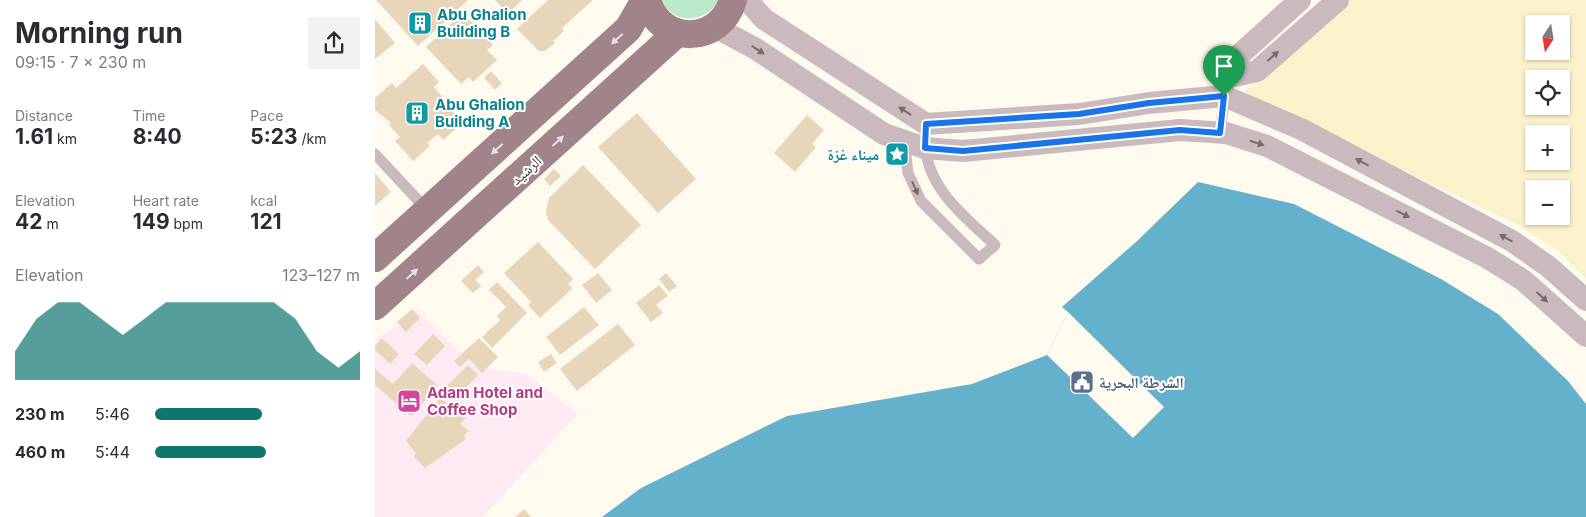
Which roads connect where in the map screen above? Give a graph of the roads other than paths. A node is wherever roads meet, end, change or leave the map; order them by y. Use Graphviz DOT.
graph roads {
  1 [pos="646,0"];
  2 [pos="733,0"];
  3 [pos="747,0"];
  4 [pos="1300,0"];
  5 [pos="1338,0"];
  6 [pos="715,27"];
  7 [pos="677,33"];
  8 [pos="1227,86"];
  9 [pos="926,124"];
  10 [pos="1220,133"];
  11 [pos="914,144"];
  12 [pos="375,154"];
  13 [pos="429,211"];
  14 [pos="375,258"];
  15 [pos="1586,300"];
  16 [pos="375,306"];
  17 [pos="1586,336"];
  1 -- 7 [label="main road"];
  1 -- 13 [label="main road, one-way"];
  2 -- 6 [label="main road"];
  9 -- 3 [label="street, one-way"];
  4 -- 8 [label="street"];
  8 -- 5 [label="street, one-way"];
  6 -- 7 [label="main road"];
  6 -- 11 [label="street, one-way"];
  16 -- 7 [label="main road, الرشيد, one-way"];
  8 -- 9 [label="street"];
  8 -- 10 [label="lane"];
  15 -- 8 [label="street, one-way"];
  9 -- 11 [label="lane"];
  10 -- 11 [label="street"];
  10 -- 17 [label="street, one-way"];
  11 -- 11 [label="lane, one-way"];
  12 -- 13 [label="lane"];
  13 -- 14 [label="main road"];
}
